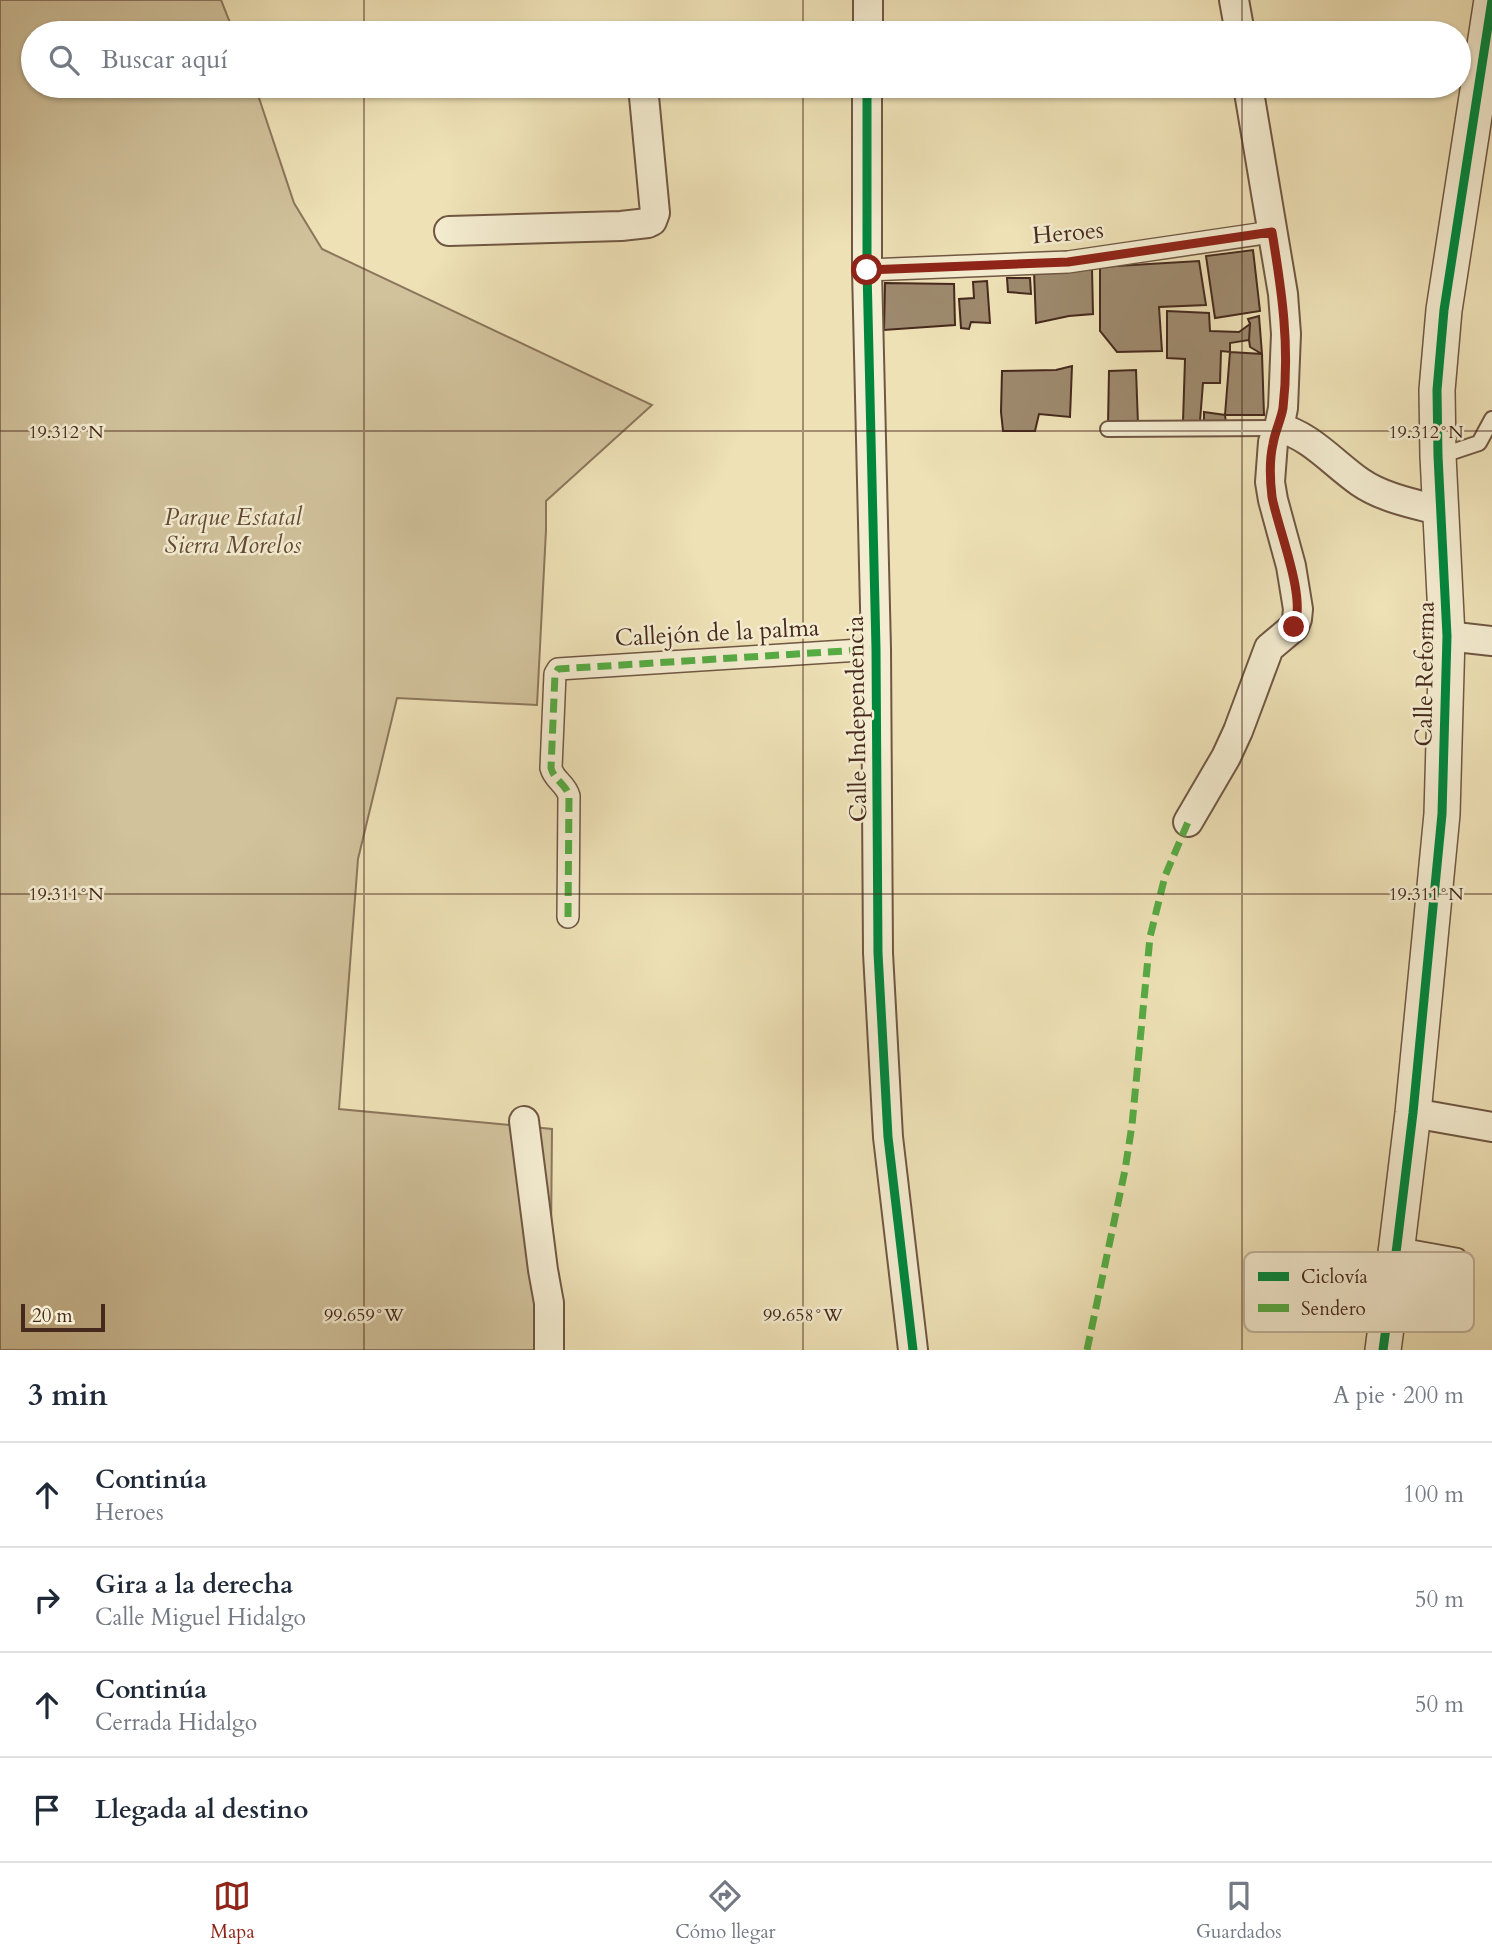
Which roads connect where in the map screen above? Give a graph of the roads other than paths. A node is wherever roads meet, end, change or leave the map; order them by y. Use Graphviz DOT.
graph roads {
  1 [pos="868,0"];
  2 [pos="1234,0"];
  3 [pos="1492,0"];
  4 [pos="867,21"];
  5 [pos="1238,21"];
  6 [pos="644,98"];
  7 [pos="867,98"];
  8 [pos="1250,98"];
  9 [pos="449,231"];
  10 [pos="1272,232"];
  11 [pos="867,270"];
  12 [pos="1492,419"];
  13 [pos="1108,429"];
  14 [pos="1289,431"];
  15 [pos="1438,456"];
  16 [pos="1442,511"];
  17 [pos="1447,636"];
  18 [pos="1492,640"];
  19 [pos="876,649"];
  20 [pos="1188,822"];
  21 [pos="568,917"];
  22 [pos="1413,1113"];
  23 [pos="524,1121"];
  24 [pos="1492,1127"];
  25 [pos="1397,1245"];
  26 [pos="1396,1252"];
  27 [pos="1436,1252"];
  28 [pos="1385,1332"];
  29 [pos="549,1350"];
  30 [pos="913,1350"];
  31 [pos="1382,1350"];
  1 -- 4 [label="street"];
  2 -- 5 [label="street"];
  3 -- 15 [label="street, Calle Reforma"];
  6 -- 9 [label="street"];
  7 -- 11 [label="street, Calle Independencia"];
  8 -- 10 [label="street"];
  10 -- 11 [label="street, Heroes"];
  10 -- 14 [label="street"];
  11 -- 19 [label="street, Calle Independencia"];
  12 -- 15 [label="lane"];
  13 -- 14 [label="lane"];
  14 -- 16 [label="street"];
  14 -- 20 [label="street"];
  15 -- 16 [label="street, Calle Reforma"];
  16 -- 17 [label="street, Calle Reforma"];
  17 -- 18 [label="street"];
  17 -- 22 [label="street, Calle Reforma"];
  19 -- 21 [label="street, Callejón de la palma"];
  19 -- 30 [label="street, Calle Independencia"];
  22 -- 24 [label="street"];
  22 -- 25 [label="street, Calle Reforma"];
  23 -- 29 [label="street"];
  25 -- 26 [label="street, Calle Reforma"];
  25 -- 27 [label="lane"];
  28 -- 31 [label="street, Calle Reforma"];
}
